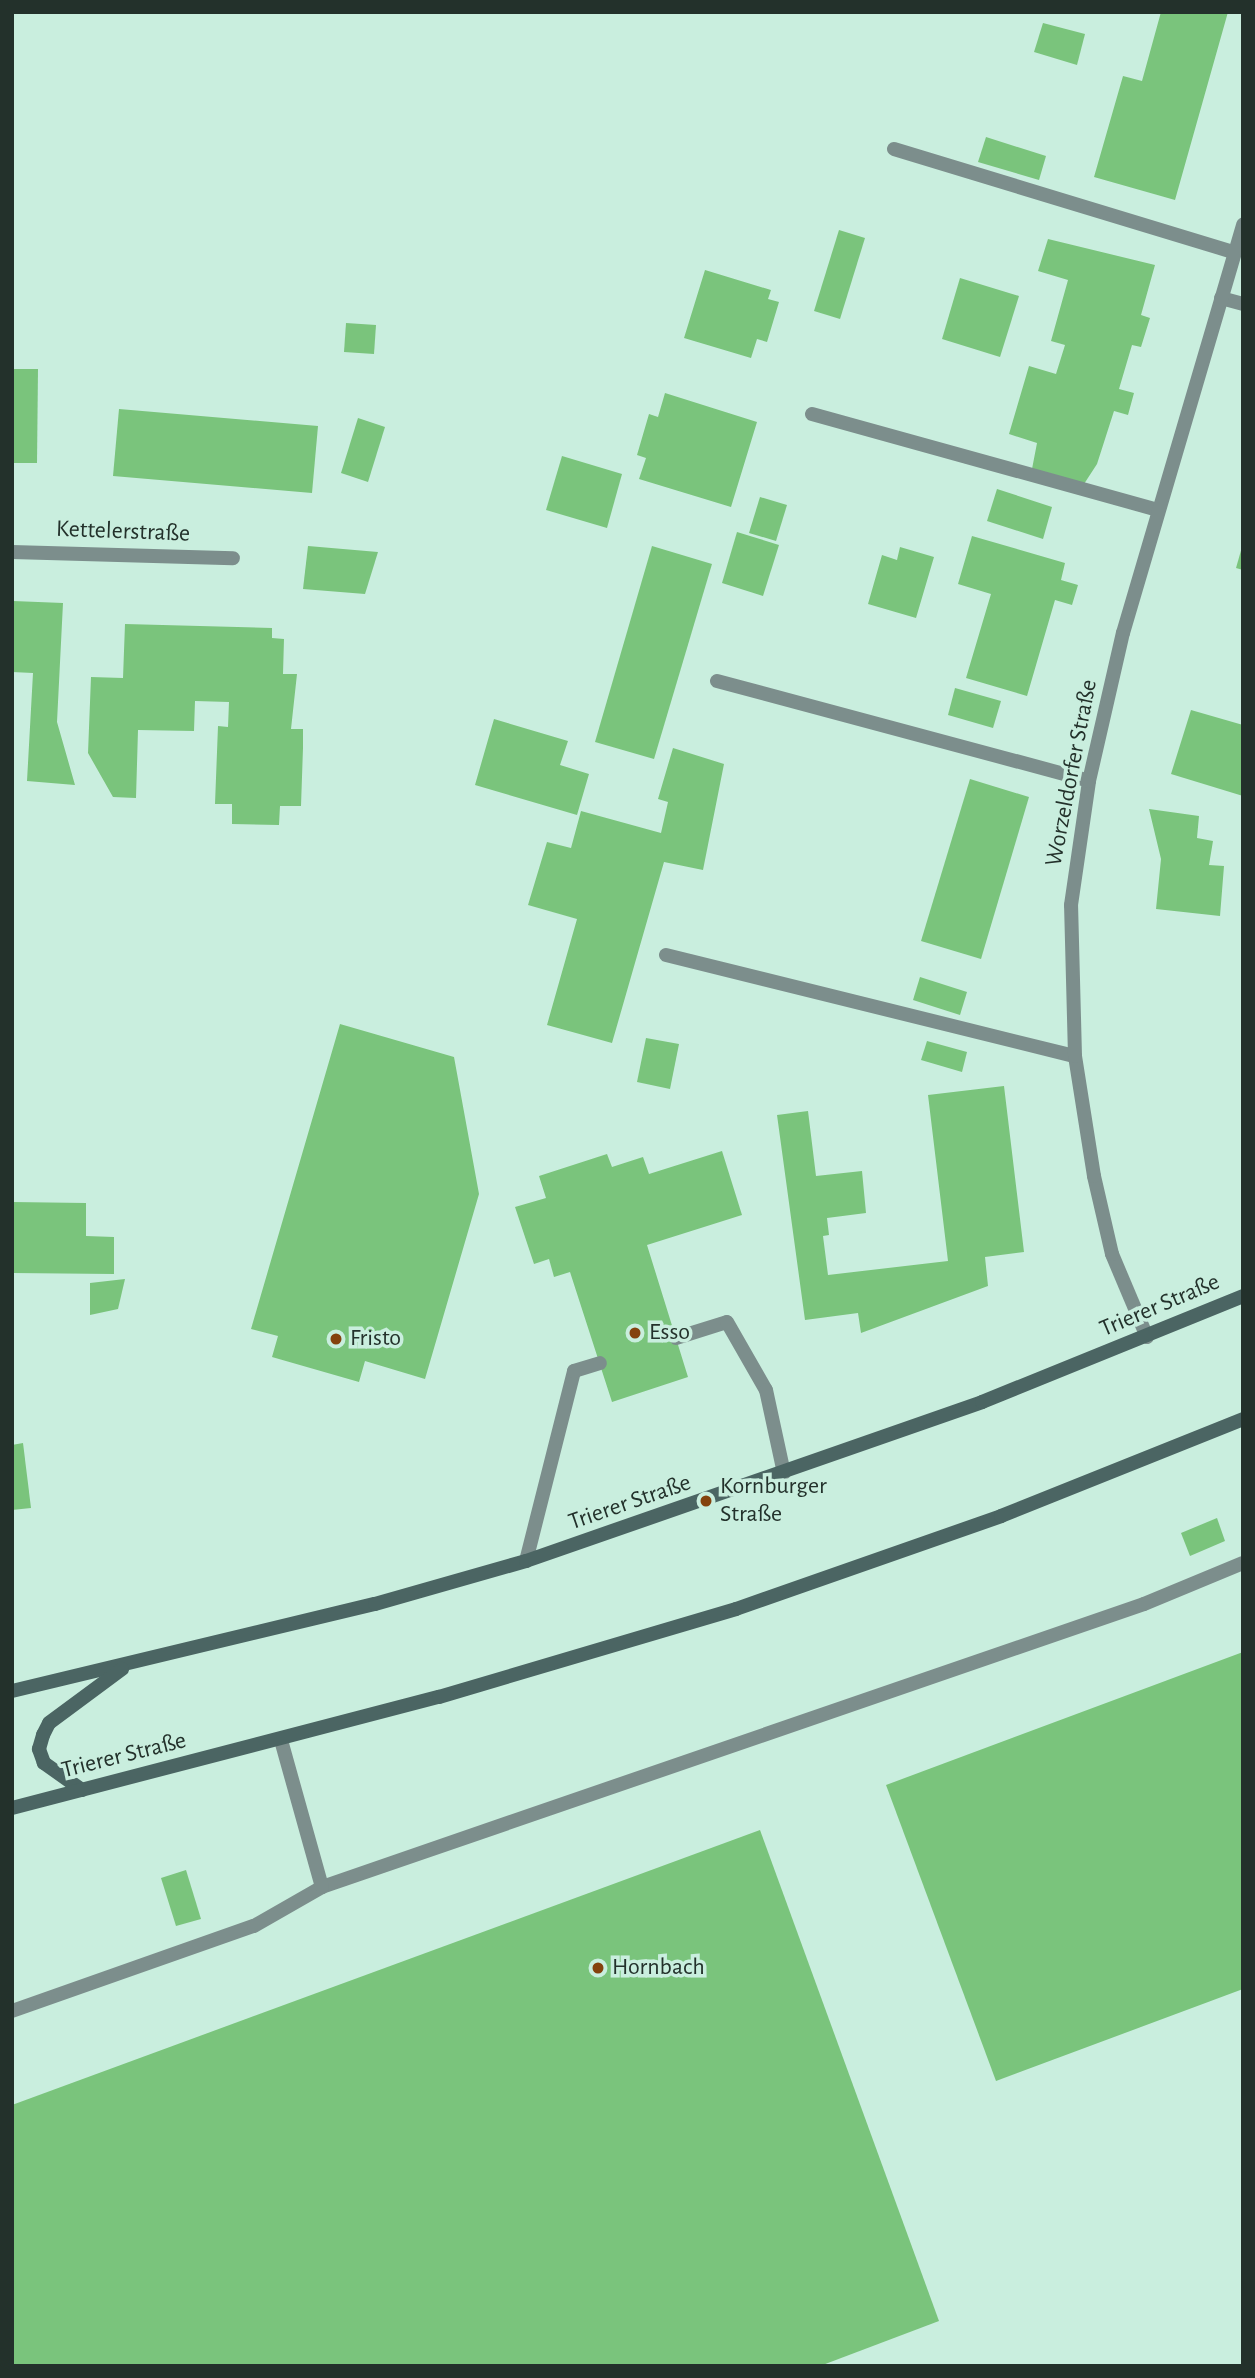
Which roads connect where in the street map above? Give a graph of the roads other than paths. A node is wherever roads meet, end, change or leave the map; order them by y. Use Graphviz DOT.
graph roads {
  1 [pos="894,149"];
  2 [pos="1243,223"];
  3 [pos="1234,252"];
  4 [pos="1221,298"];
  5 [pos="1243,304"];
  6 [pos="812,414"];
  7 [pos="1157,510"];
  8 [pos="12,552"];
  9 [pos="233,558"];
  10 [pos="717,681"];
  11 [pos="1090,781"];
  12 [pos="666,955"];
  13 [pos="1075,1056"];
  14 [pos="1243,1296"];
  15 [pos="1147,1337"];
  16 [pos="676,1338"];
  17 [pos="600,1363"];
  18 [pos="1243,1419"];
  19 [pos="784,1473"];
  20 [pos="526,1562"];
  21 [pos="1243,1563"];
  22 [pos="126,1666"];
  23 [pos="12,1691"];
  24 [pos="281,1740"];
  25 [pos="82,1790"];
  26 [pos="12,1808"];
  27 [pos="322,1887"];
  28 [pos="12,2011"];
  1 -- 3 [label="street"];
  2 -- 3 [label="street, Worzeldorfer Straße"];
  3 -- 4 [label="street, Worzeldorfer Straße"];
  4 -- 5 [label="street"];
  4 -- 7 [label="street, Worzeldorfer Straße"];
  6 -- 7 [label="street"];
  7 -- 11 [label="street, Worzeldorfer Straße"];
  8 -- 9 [label="street, Kettelerstraße"];
  10 -- 11 [label="street"];
  11 -- 13 [label="street, Worzeldorfer Straße"];
  12 -- 13 [label="street"];
  13 -- 15 [label="street, Worzeldorfer Straße"];
  14 -- 15 [label="main road, Trierer Straße"];
  15 -- 19 [label="main road, Trierer Straße"];
  16 -- 19 [label="street"];
  17 -- 20 [label="street"];
  18 -- 24 [label="main road, Trierer Straße"];
  19 -- 20 [label="main road, Trierer Straße"];
  20 -- 22 [label="main road, Trierer Straße"];
  21 -- 27 [label="street"];
  22 -- 23 [label="main road, Trierer Straße"];
  22 -- 25 [label="main road"];
  24 -- 25 [label="main road, Trierer Straße"];
  24 -- 27 [label="street"];
  25 -- 26 [label="main road, Trierer Straße"];
  27 -- 28 [label="street"];
}
